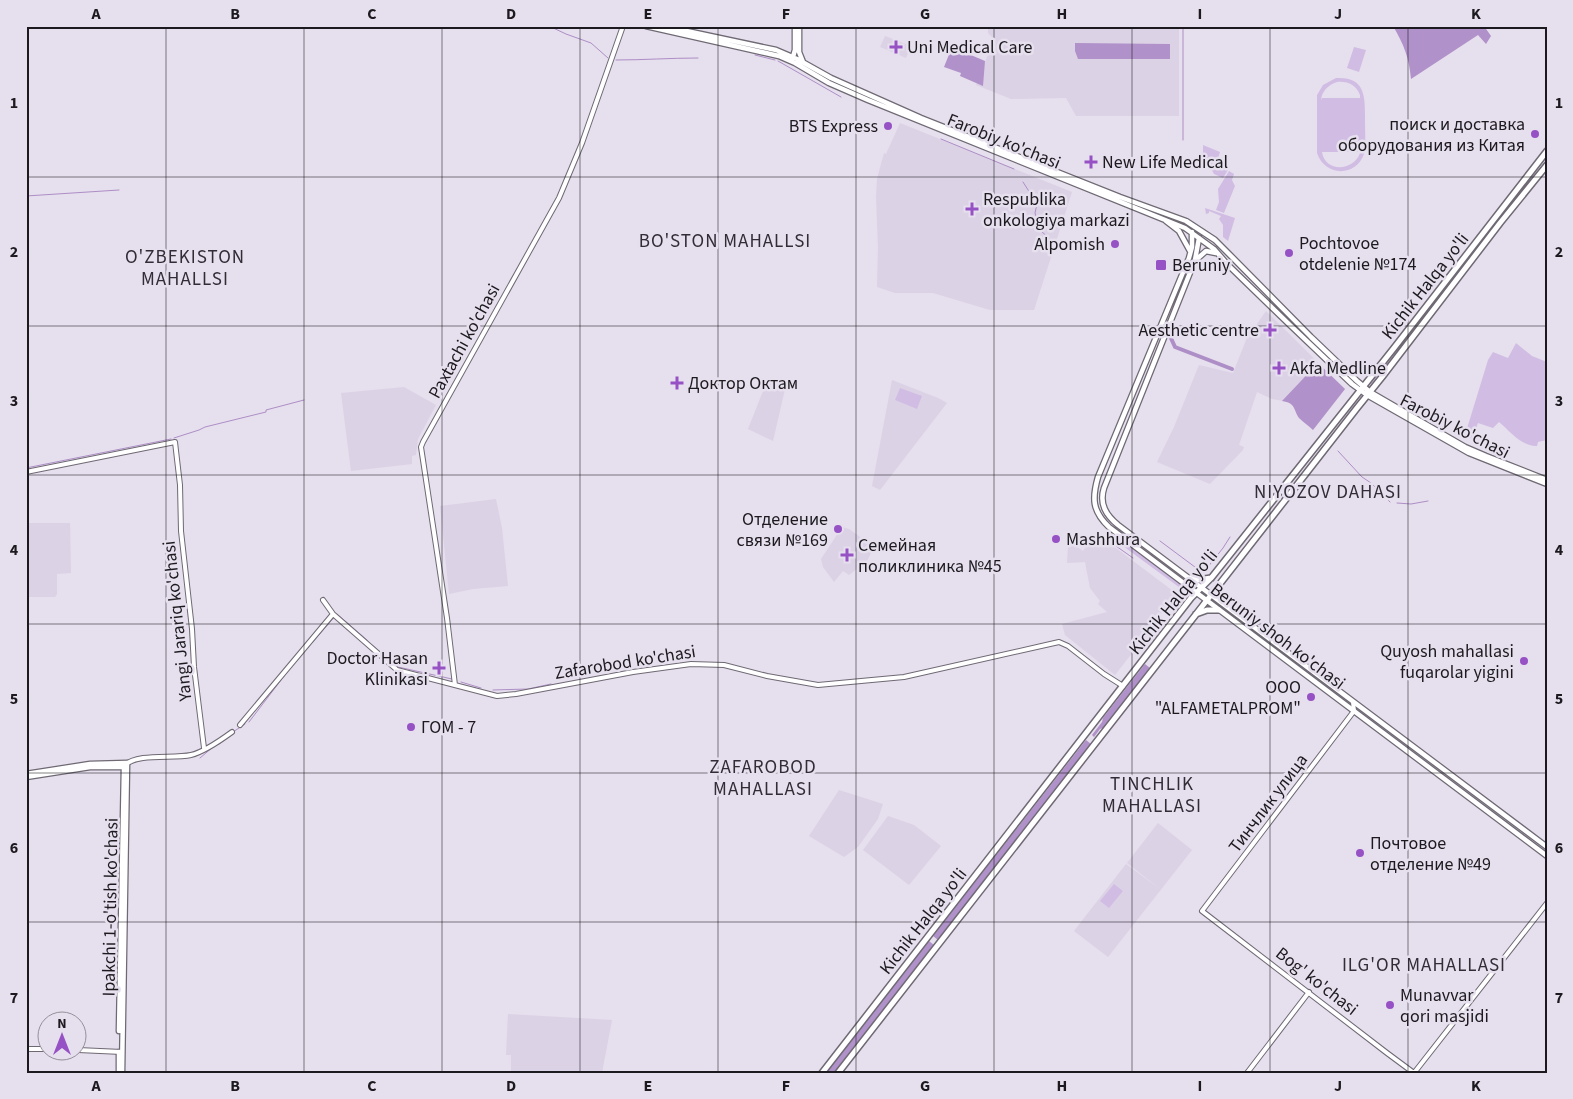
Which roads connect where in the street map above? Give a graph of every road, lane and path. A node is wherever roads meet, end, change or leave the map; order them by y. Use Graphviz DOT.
graph roads {
  1 [pos="623,26"];
  2 [pos="646,26"];
  3 [pos="663,26"];
  4 [pos="795,26"];
  5 [pos="799,26"];
  6 [pos="799,52"];
  7 [pos="794,60"];
  8 [pos="804,63"];
  9 [pos="1547,151"];
  10 [pos="1547,165"];
  11 [pos="1529,174"];
  12 [pos="1535,179"];
  13 [pos="1162,218"];
  14 [pos="1192,225"];
  15 [pos="1199,229"];
  16 [pos="1192,233"];
  17 [pos="1199,238"];
  18 [pos="1190,253"];
  19 [pos="1217,253"];
  20 [pos="1195,260"];
  21 [pos="1361,388"];
  22 [pos="1368,394"];
  23 [pos="1128,425"];
  24 [pos="1118,432"];
  25 [pos="1120,446"];
  26 [pos="26,472"];
  27 [pos="1547,480"];
  28 [pos="1547,484"];
  29 [pos="1269,505"];
  30 [pos="1276,511"];
  31 [pos="1260,517"];
  32 [pos="1267,522"];
  33 [pos="1212,577"];
  34 [pos="1189,578"];
  35 [pos="1220,581"];
  36 [pos="1202,587"];
  37 [pos="1197,592"];
  38 [pos="1210,594"];
  39 [pos="1206,599"];
  40 [pos="323,600"];
  41 [pos="1224,604"];
  42 [pos="1219,610"];
  43 [pos="333,614"];
  44 [pos="1193,616"];
  45 [pos="1143,661"];
  46 [pos="1151,665"];
  47 [pos="455,685"];
  48 [pos="1124,686"];
  49 [pos="1353,702"];
  50 [pos="1354,711"];
  51 [pos="1367,712"];
  52 [pos="240,725"];
  53 [pos="232,732"];
  54 [pos="1087,734"];
  55 [pos="1096,742"];
  56 [pos="204,748"];
  57 [pos="125,765"];
  58 [pos="26,776"];
  59 [pos="1547,847"];
  60 [pos="1547,856"];
  61 [pos="1547,903"];
  62 [pos="1202,911"];
  63 [pos="928,936"];
  64 [pos="938,944"];
  65 [pos="1309,992"];
  66 [pos="88,1050"];
  67 [pos="120,1052"];
  68 [pos="1414,1072"];
  69 [pos="120,1073"];
  70 [pos="822,1073"];
  71 [pos="838,1073"];
  72 [pos="1247,1073"];
  1 -- 47 [label="street, Paxtachi ko'chasi"];
  2 -- 7 [label="main road, Farobiy ko'chasi"];
  3 -- 7 [label="main road, Farobiy ko'chasi"];
  4 -- 7 [label="main road"];
  5 -- 6 [label="main road"];
  6 -- 7 [label="main road"];
  6 -- 8 [label="main road"];
  7 -- 8 [label="main road, Farobiy ko'chasi"];
  7 -- 13 [label="main road, Farobiy ko'chasi"];
  8 -- 14 [label="main road, Farobiy ko'chasi"];
  9 -- 11 [label="highway, Kichik Halqa yo'li"];
  10 -- 12 [label="highway, Kichik Halqa yo'li"];
  11 -- 12 [label="highway"];
  11 -- 21 [label="highway, Kichik Halqa yo'li"];
  12 -- 22 [label="highway, Kichik Halqa yo'li"];
  13 -- 16 [label="main road, Farobiy ko'chasi"];
  13 -- 18 [label="main road"];
  14 -- 15 [label="main road, Farobiy ko'chasi"];
  14 -- 16 [label="main road, Beruniy shoh ko'chasi"];
  15 -- 16 [label="main road"];
  15 -- 17 [label="main road, Beruniy shoh ko'chasi"];
  15 -- 21 [label="main road, Farobiy ko'chasi"];
  16 -- 17 [label="main road, Farobiy ko'chasi"];
  16 -- 18 [label="main road, Beruniy shoh ko'chasi"];
  17 -- 19 [label="main road, Farobiy ko'chasi"];
  17 -- 20 [label="main road, Beruniy shoh ko'chasi"];
  18 -- 24 [label="main road, Beruniy shoh ko'chasi"];
  19 -- 20 [label="main road"];
  19 -- 21 [label="main road, Farobiy ko'chasi"];
  20 -- 23 [label="main road, Beruniy shoh ko'chasi"];
  21 -- 22 [label="main road, Farobiy ko'chasi"];
  21 -- 29 [label="highway, Kichik Halqa yo'li"];
  22 -- 27 [label="main road, Farobiy ko'chasi"];
  22 -- 28 [label="main road, Farobiy ko'chasi"];
  22 -- 30 [label="highway, Kichik Halqa yo'li"];
  23 -- 24 [label="main road"];
  23 -- 25 [label="main road, Beruniy shoh ko'chasi"];
  24 -- 25 [label="main road"];
  24 -- 37 [label="main road, Beruniy shoh ko'chasi"];
  25 -- 34 [label="main road, Beruniy shoh ko'chasi"];
  26 -- 56 [label="street, Yangi Jarariq ko'chasi"];
  29 -- 30 [label="highway"];
  29 -- 31 [label="highway, Kichik Halqa yo'li"];
  30 -- 32 [label="highway, Kichik Halqa yo'li"];
  31 -- 32 [label="highway"];
  31 -- 33 [label="highway, Kichik Halqa yo'li"];
  32 -- 35 [label="highway, Kichik Halqa yo'li"];
  33 -- 34 [label="highway"];
  33 -- 36 [label="highway, Kichik Halqa yo'li"];
  34 -- 36 [label="main road, Beruniy shoh ko'chasi"];
  35 -- 38 [label="highway, Kichik Halqa yo'li"];
  35 -- 41 [label="main road"];
  36 -- 37 [label="highway, Kichik Halqa yo'li"];
  36 -- 38 [label="main road, Beruniy shoh ko'chasi"];
  37 -- 39 [label="main road, Beruniy shoh ko'chasi"];
  37 -- 45 [label="highway, Kichik Halqa yo'li"];
  38 -- 39 [label="highway, Kichik Halqa yo'li"];
  38 -- 41 [label="main road, Beruniy shoh ko'chasi"];
  39 -- 42 [label="main road, Beruniy shoh ko'chasi"];
  39 -- 44 [label="highway, Kichik Halqa yo'li"];
  40 -- 43 [label="street, Zafarobod ko'chasi"];
  41 -- 49 [label="main road, Beruniy shoh ko'chasi"];
  42 -- 44 [label="highway"];
  42 -- 50 [label="main road, Beruniy shoh ko'chasi"];
  43 -- 47 [label="street, Zafarobod ko'chasi"];
  43 -- 52 [label="street"];
  44 -- 46 [label="highway, Kichik Halqa yo'li"];
  45 -- 46 [label="highway"];
  45 -- 48 [label="highway, Kichik Halqa yo'li"];
  46 -- 55 [label="highway, Kichik Halqa yo'li"];
  47 -- 48 [label="street, Zafarobod ko'chasi"];
  48 -- 54 [label="highway, Kichik Halqa yo'li"];
  49 -- 50 [label="street"];
  49 -- 51 [label="main road, Beruniy shoh ko'chasi"];
  50 -- 51 [label="street"];
  50 -- 60 [label="main road, Beruniy shoh ko'chasi"];
  50 -- 62 [label="street, Тинчлик улица"];
  51 -- 59 [label="main road, Beruniy shoh ko'chasi"];
  53 -- 56 [label="street"];
  54 -- 55 [label="highway"];
  54 -- 63 [label="highway, Kichik Halqa yo'li"];
  55 -- 64 [label="highway, Kichik Halqa yo'li"];
  56 -- 57 [label="street"];
  57 -- 58 [label="main road"];
  57 -- 67 [label="main road, Ipakchi 1-o'tish ko'chasi"];
  61 -- 68 [label="street"];
  62 -- 65 [label="street, Bog' ko'chasi"];
  63 -- 64 [label="highway"];
  63 -- 70 [label="highway, Kichik Halqa yo'li"];
  64 -- 71 [label="highway, Kichik Halqa yo'li"];
  65 -- 68 [label="street, Bog' ko'chasi"];
  65 -- 72 [label="street"];
  66 -- 67 [label="street"];
  67 -- 69 [label="main road, Ipakchi 1-o'tish ko'chasi"];
}
